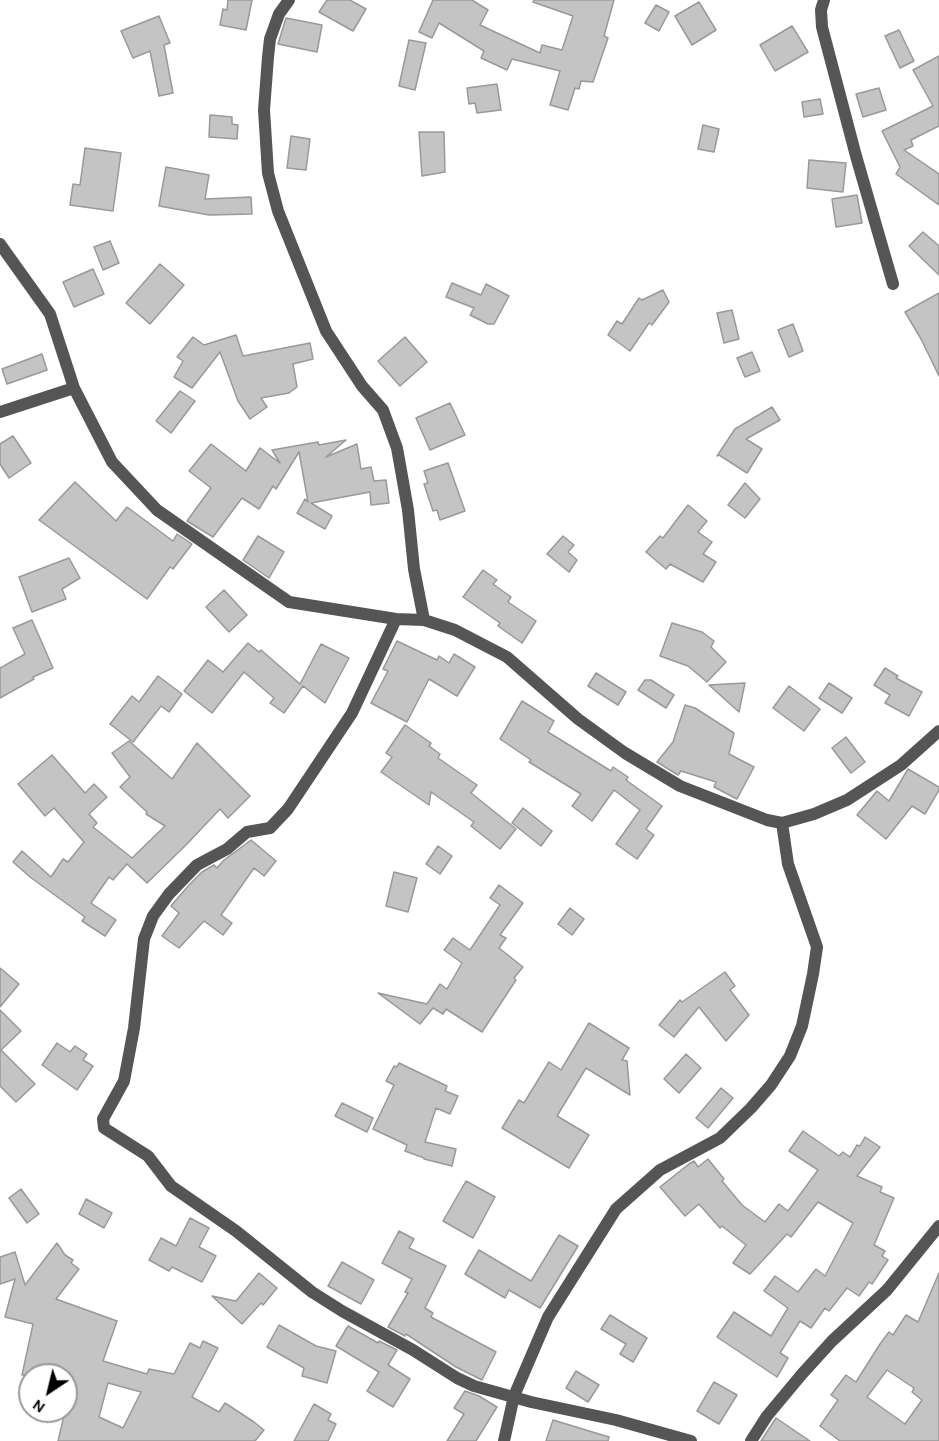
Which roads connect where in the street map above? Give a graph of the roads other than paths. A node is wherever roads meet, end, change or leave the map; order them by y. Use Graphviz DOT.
graph roads {
  1 [pos="290,0"];
  2 [pos="824,0"];
  3 [pos="0,244"];
  4 [pos="893,284"];
  5 [pos="74,388"];
  6 [pos="0,412"];
  7 [pos="396,619"];
  8 [pos="424,620"];
  9 [pos="939,731"];
  10 [pos="782,823"];
  11 [pos="939,1226"];
  12 [pos="514,1396"];
  13 [pos="504,1441"];
  14 [pos="690,1441"];
  15 [pos="751,1441"];
  1 -- 8 [label="street"];
  2 -- 4 [label="street"];
  3 -- 5 [label="street"];
  5 -- 6 [label="street"];
  5 -- 7 [label="street"];
  7 -- 8 [label="street"];
  7 -- 12 [label="street"];
  8 -- 10 [label="street"];
  9 -- 10 [label="street"];
  10 -- 12 [label="street"];
  11 -- 15 [label="street"];
  12 -- 13 [label="street"];
  12 -- 14 [label="street"];
}
